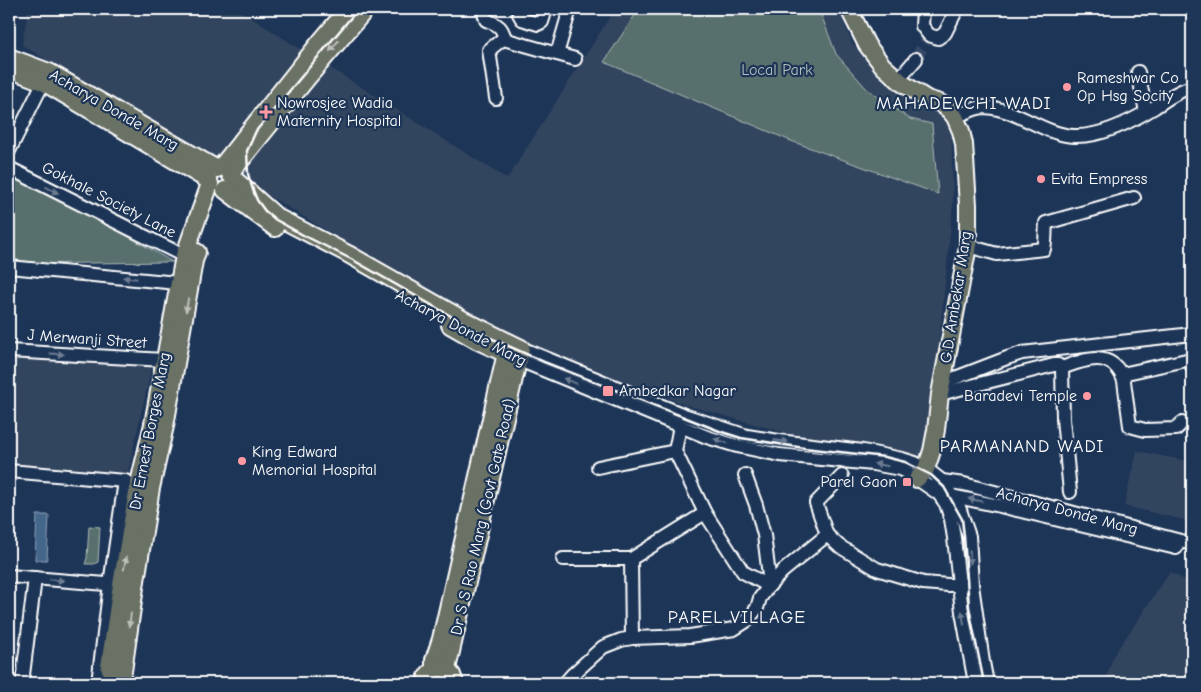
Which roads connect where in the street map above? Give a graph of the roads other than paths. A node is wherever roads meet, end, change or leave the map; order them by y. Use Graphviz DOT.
graph roads {
  1 [pos="366,9"];
  2 [pos="482,9"];
  3 [pos="520,9"];
  4 [pos="546,9"];
  5 [pos="570,9"];
  6 [pos="849,9"];
  7 [pos="923,9"];
  8 [pos="957,9"];
  9 [pos="346,18"];
  10 [pos="504,38"];
  11 [pos="557,54"];
  12 [pos="9,56"];
  13 [pos="575,59"];
  14 [pos="916,59"];
  15 [pos="9,69"];
  16 [pos="1138,72"];
  17 [pos="46,77"];
  18 [pos="898,80"];
  19 [pos="1189,91"];
  20 [pos="496,98"];
  21 [pos="1146,112"];
  22 [pos="955,117"];
  23 [pos="9,151"];
  24 [pos="9,168"];
  25 [pos="220,179"];
  26 [pos="1134,198"];
  27 [pos="968,246"];
  28 [pos="189,258"];
  29 [pos="9,267"];
  30 [pos="185,283"];
  31 [pos="1192,334"];
  32 [pos="175,336"];
  33 [pos="9,351"];
  34 [pos="514,351"];
  35 [pos="164,360"];
  36 [pos="1192,366"];
  37 [pos="1062,368"];
  38 [pos="1122,374"];
  39 [pos="941,389"];
  40 [pos="657,410"];
  41 [pos="1182,423"];
  42 [pos="159,425"];
  43 [pos="680,426"];
  44 [pos="835,447"];
  45 [pos="675,451"];
  46 [pos="833,460"];
  47 [pos="598,467"];
  48 [pos="9,471"];
  49 [pos="745,475"];
  50 [pos="842,476"];
  51 [pos="923,477"];
  52 [pos="942,480"];
  53 [pos="138,485"];
  54 [pos="1070,492"];
  55 [pos="945,495"];
  56 [pos="705,513"];
  57 [pos="828,535"];
  58 [pos="1192,544"];
  59 [pos="1192,552"];
  60 [pos="563,559"];
  61 [pos="631,559"];
  62 [pos="9,576"];
  63 [pos="35,578"];
  64 [pos="122,585"];
  65 [pos="769,585"];
  66 [pos="965,585"];
  67 [pos="632,638"];
  68 [pos="977,664"];
  69 [pos="451,677"];
  70 [pos="115,681"];
  71 [pos="22,683"];
  72 [pos="98,683"];
  73 [pos="425,683"];
  74 [pos="565,683"];
  75 [pos="975,683"];
  76 [pos="987,683"];
  1 -- 9 [label="main road, Dr Ernest Borges Marg"];
  2 -- 10 [label="street"];
  3 -- 4 [label="street"];
  5 -- 11 [label="street"];
  6 -- 18 [label="main road"];
  7 -- 8 [label="street"];
  9 -- 25 [label="main road, Dr Ernest Borges Marg"];
  10 -- 11 [label="street"];
  10 -- 20 [label="street"];
  11 -- 13 [label="street"];
  12 -- 17 [label="main road, Acharya Donde Marg"];
  14 -- 18 [label="street"];
  15 -- 17 [label="main road, Acharya Donde Marg"];
  16 -- 21 [label="street"];
  17 -- 23 [label="street"];
  17 -- 25 [label="main road, Acharya Donde Marg"];
  18 -- 22 [label="main road"];
  19 -- 21 [label="street"];
  21 -- 22 [label="street"];
  22 -- 27 [label="main road, G.D. Ambekar Marg"];
  24 -- 28 [label="street, Gokhale Society Lane, one-way"];
  25 -- 28 [label="main road, Dr Ernest Borges Marg"];
  25 -- 34 [label="main road, Acharya Donde Marg"];
  26 -- 27 [label="street"];
  27 -- 39 [label="main road, G.D. Ambekar Marg"];
  28 -- 30 [label="main road, Dr Ernest Borges Marg"];
  30 -- 29 [label="street, one-way"];
  30 -- 32 [label="main road, Dr Ernest Borges Marg"];
  31 -- 39 [label="street"];
  32 -- 35 [label="main road, Dr Ernest Borges Marg"];
  32 -- 42 [label="main road, Dr Ernest Borges Marg"];
  33 -- 35 [label="street, J Merwanji Street, one-way"];
  34 -- 40 [label="street, Acharya Donde Marg"];
  34 -- 69 [label="main road"];
  35 -- 42 [label="main road, Dr Ernest Borges Marg"];
  36 -- 38 [label="street"];
  37 -- 38 [label="street"];
  37 -- 39 [label="street"];
  37 -- 54 [label="street"];
  38 -- 41 [label="street"];
  39 -- 51 [label="main road, G.D. Ambekar Marg"];
  40 -- 43 [label="street, Acharya Donde Marg"];
  40 -- 44 [label="street, Acharya Donde Marg, one-way"];
  42 -- 53 [label="main road, Dr Ernest Borges Marg"];
  43 -- 45 [label="street"];
  46 -- 43 [label="street, Acharya Donde Marg, one-way"];
  44 -- 46 [label="street"];
  44 -- 51 [label="street, Acharya Donde Marg"];
  45 -- 47 [label="street"];
  45 -- 56 [label="street"];
  51 -- 46 [label="street, Acharya Donde Marg, one-way"];
  48 -- 53 [label="street"];
  49 -- 65 [label="street"];
  50 -- 57 [label="street"];
  51 -- 52 [label="street, Acharya Donde Marg"];
  51 -- 55 [label="street, Acharya Donde Marg"];
  52 -- 55 [label="street, Acharya Donde Marg"];
  52 -- 58 [label="street, Acharya Donde Marg"];
  53 -- 64 [label="main road, Dr Ernest Borges Marg"];
  59 -- 55 [label="street, Acharya Donde Marg, one-way"];
  55 -- 66 [label="street, Acharya Donde Marg"];
  56 -- 61 [label="street"];
  56 -- 65 [label="street"];
  57 -- 65 [label="street"];
  57 -- 66 [label="street"];
  60 -- 61 [label="street"];
  61 -- 67 [label="street"];
  62 -- 63 [label="street"];
  63 -- 64 [label="street, one-way"];
  63 -- 71 [label="street"];
  64 -- 70 [label="main road, Dr Ernest Borges Marg"];
  64 -- 72 [label="street"];
  65 -- 67 [label="street"];
  66 -- 68 [label="street, Acharya Donde Marg"];
  67 -- 74 [label="street"];
  68 -- 75 [label="street"];
  68 -- 76 [label="street"];
  69 -- 73 [label="main road"];
}
